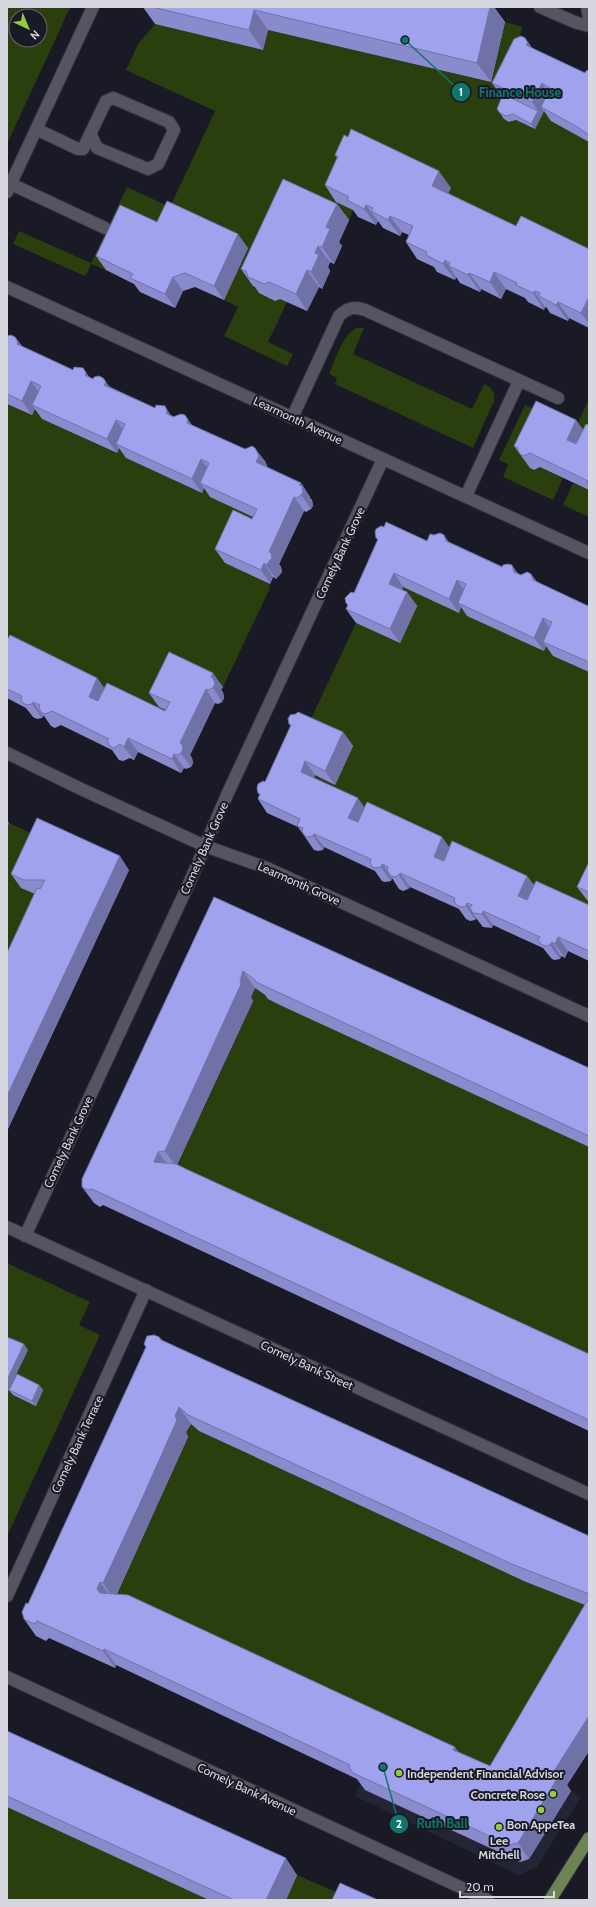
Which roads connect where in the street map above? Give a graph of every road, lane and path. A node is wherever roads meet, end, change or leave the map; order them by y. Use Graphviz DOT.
graph roads {
  1 [pos="93,7"];
  2 [pos="540,7"];
  3 [pos="587,7"];
  4 [pos="589,19"];
  5 [pos="589,26"];
  6 [pos="36,129"];
  7 [pos="91,135"];
  8 [pos="9,188"];
  9 [pos="105,228"];
  10 [pos="7,287"];
  11 [pos="519,380"];
  12 [pos="558,398"];
  13 [pos="292,418"];
  14 [pos="383,459"];
  15 [pos="466,496"];
  16 [pos="589,553"];
  17 [pos="7,753"];
  18 [pos="205,846"];
  19 [pos="589,1016"];
  20 [pos="7,1227"];
  21 [pos="25,1236"];
  22 [pos="146,1290"];
  23 [pos="589,1494"];
  24 [pos="7,1596"];
  25 [pos="7,1677"];
  26 [pos="589,1838"];
  27 [pos="488,1900"];
  28 [pos="550,1900"];
  1 -- 6 [label="street"];
  2 -- 5 [label="street"];
  3 -- 4 [label="street"];
  6 -- 7 [label="street"];
  6 -- 8 [label="street"];
  7 -- 7 [label="street"];
  8 -- 9 [label="street"];
  10 -- 13 [label="street, Learmonth Avenue"];
  11 -- 12 [label="street"];
  11 -- 13 [label="street"];
  11 -- 15 [label="street"];
  13 -- 14 [label="street, Learmonth Avenue"];
  14 -- 15 [label="street, Learmonth Avenue"];
  14 -- 18 [label="street, Comely Bank Grove"];
  15 -- 16 [label="street, Learmonth Avenue"];
  17 -- 18 [label="street, Learmonth Grove"];
  18 -- 19 [label="street, Learmonth Grove"];
  18 -- 21 [label="street, Comely Bank Grove"];
  20 -- 21 [label="street, Comely Bank Street"];
  21 -- 22 [label="street, Comely Bank Street"];
  22 -- 23 [label="street, Comely Bank Street"];
  22 -- 24 [label="street, Comely Bank Terrace"];
  25 -- 27 [label="street, Comely Bank Avenue"];
  26 -- 28 [label="main road"];
}
